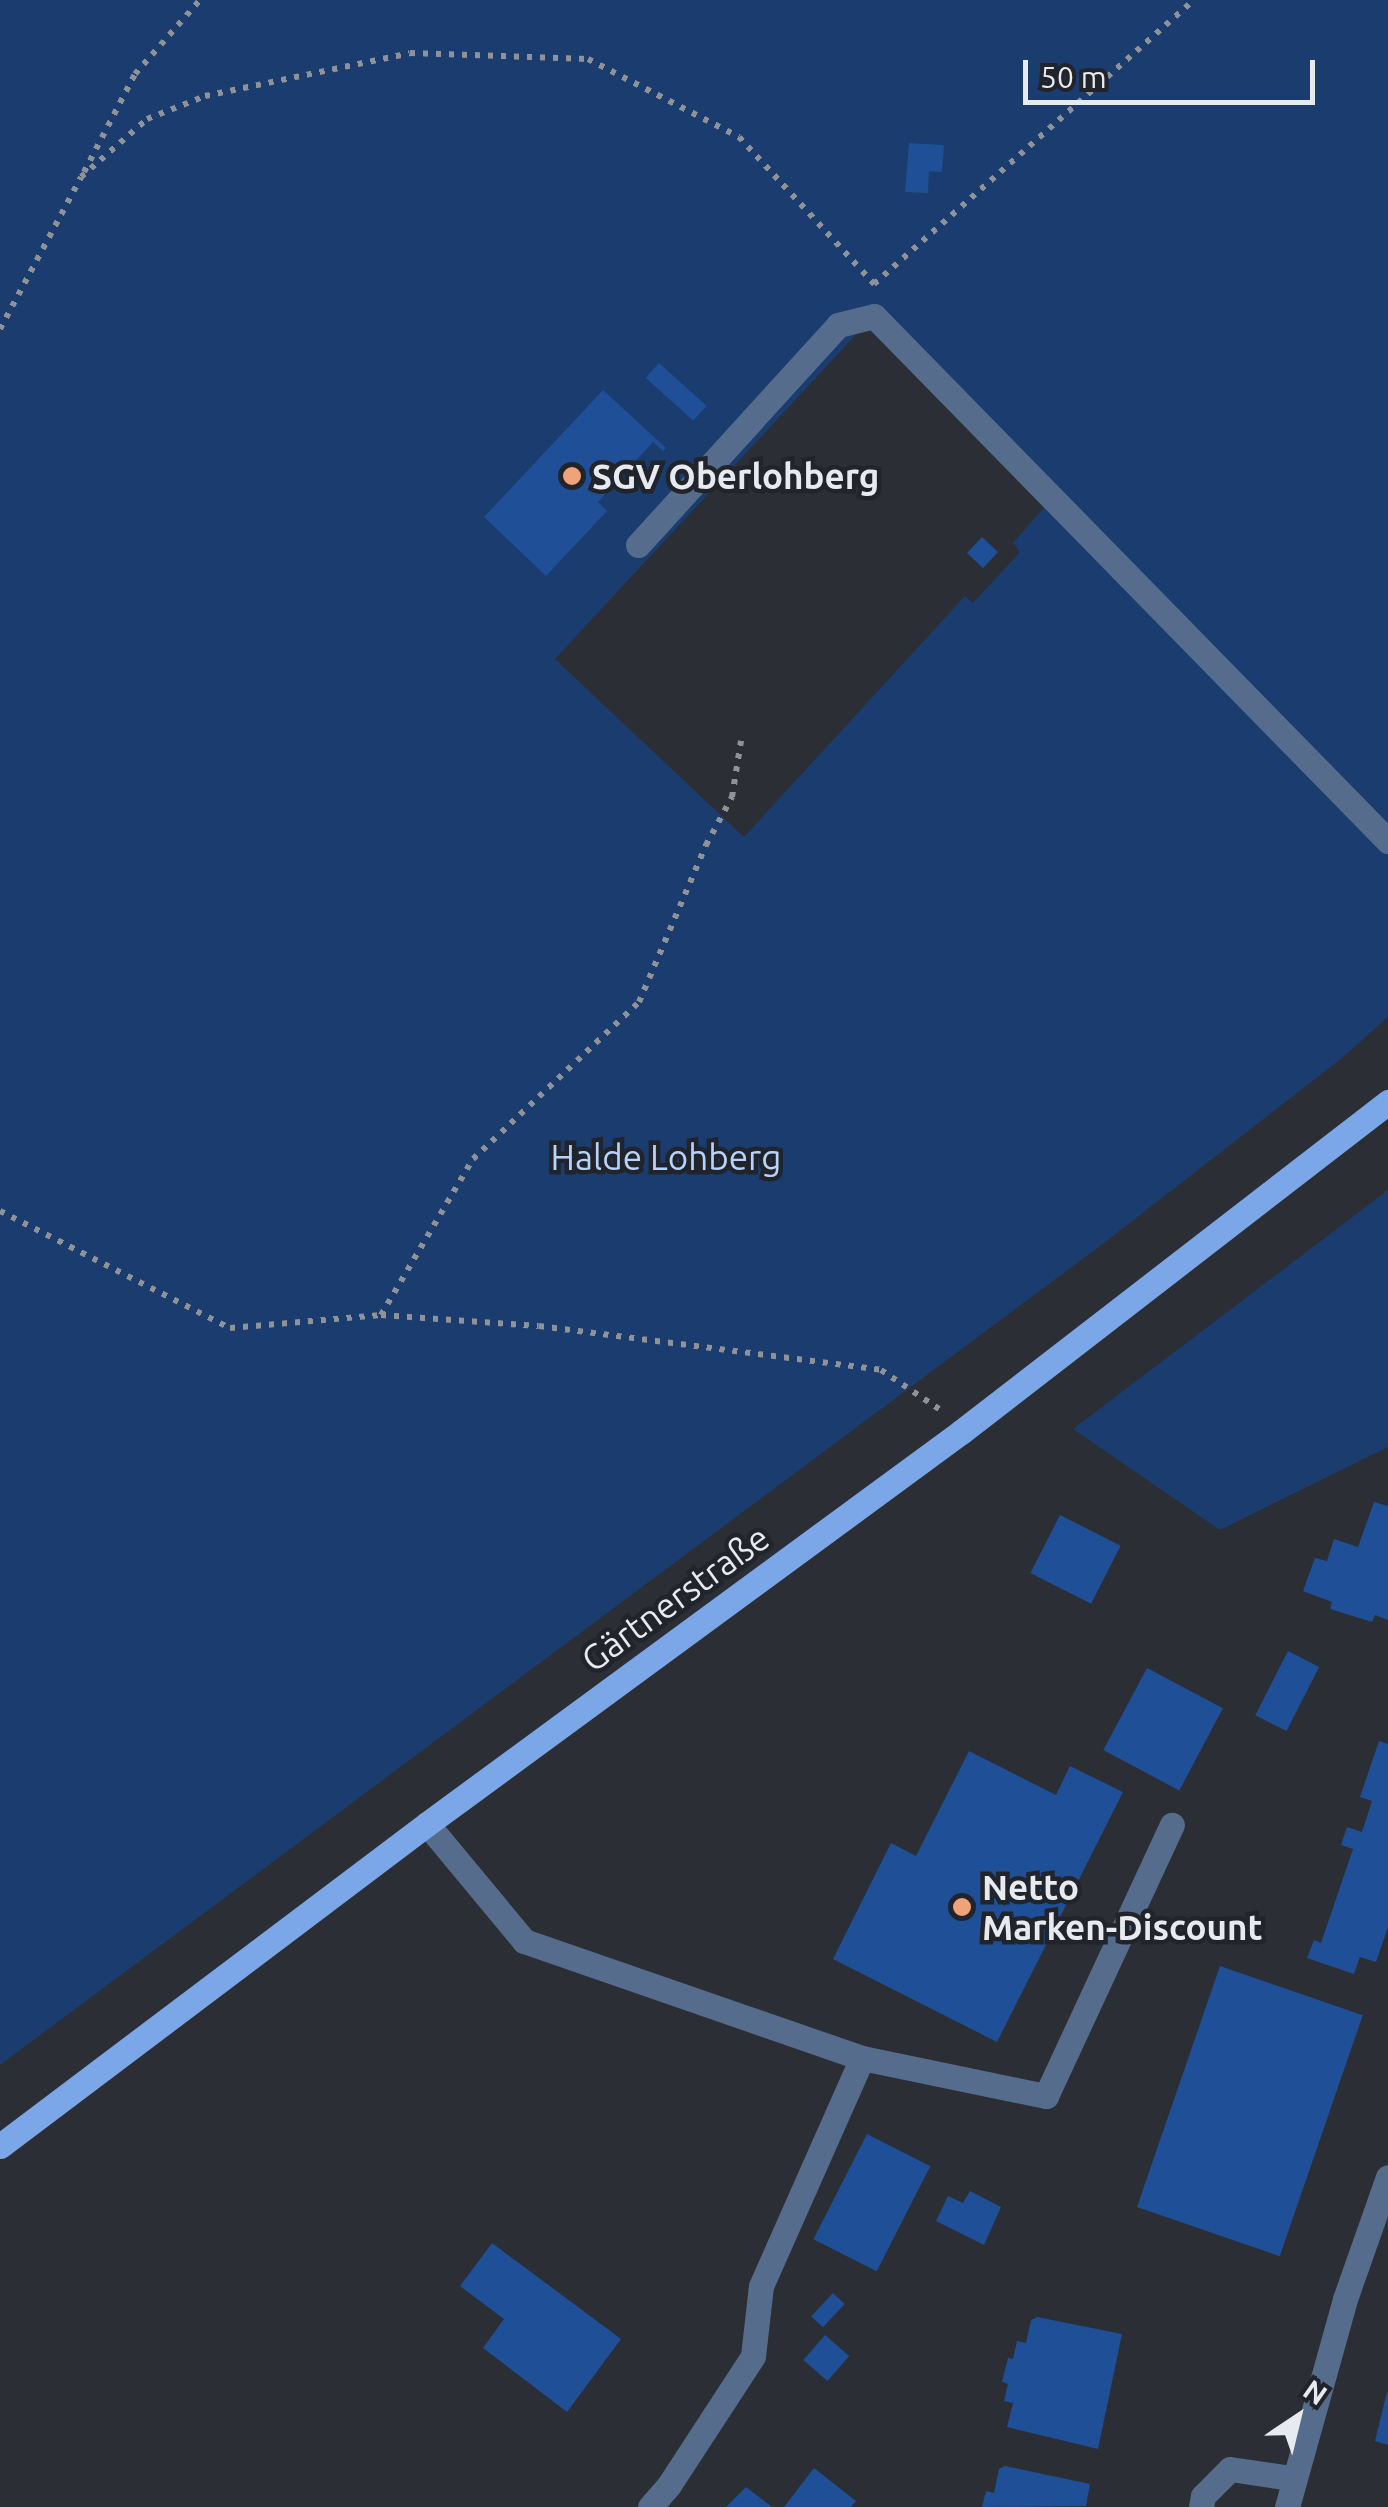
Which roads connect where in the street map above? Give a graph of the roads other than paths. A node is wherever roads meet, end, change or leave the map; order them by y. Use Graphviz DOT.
graph roads {
  1 [pos="638,546"];
  2 [pos="1388,841"];
  3 [pos="1388,1102"];
  4 [pos="427,1824"];
  5 [pos="1172,1825"];
  6 [pos="862,2058"];
  7 [pos="0,2146"];
  8 [pos="1388,2178"];
  9 [pos="1292,2478"];
  10 [pos="650,2507"];
  11 [pos="1201,2507"];
  12 [pos="1287,2507"];
  1 -- 2 [label="street"];
  3 -- 4 [label="main road, Gärtnerstraße"];
  4 -- 6 [label="street"];
  4 -- 7 [label="main road, Gärtnerstraße"];
  5 -- 6 [label="street"];
  6 -- 10 [label="street"];
  8 -- 9 [label="street"];
  9 -- 11 [label="street"];
  9 -- 12 [label="street"];
}
